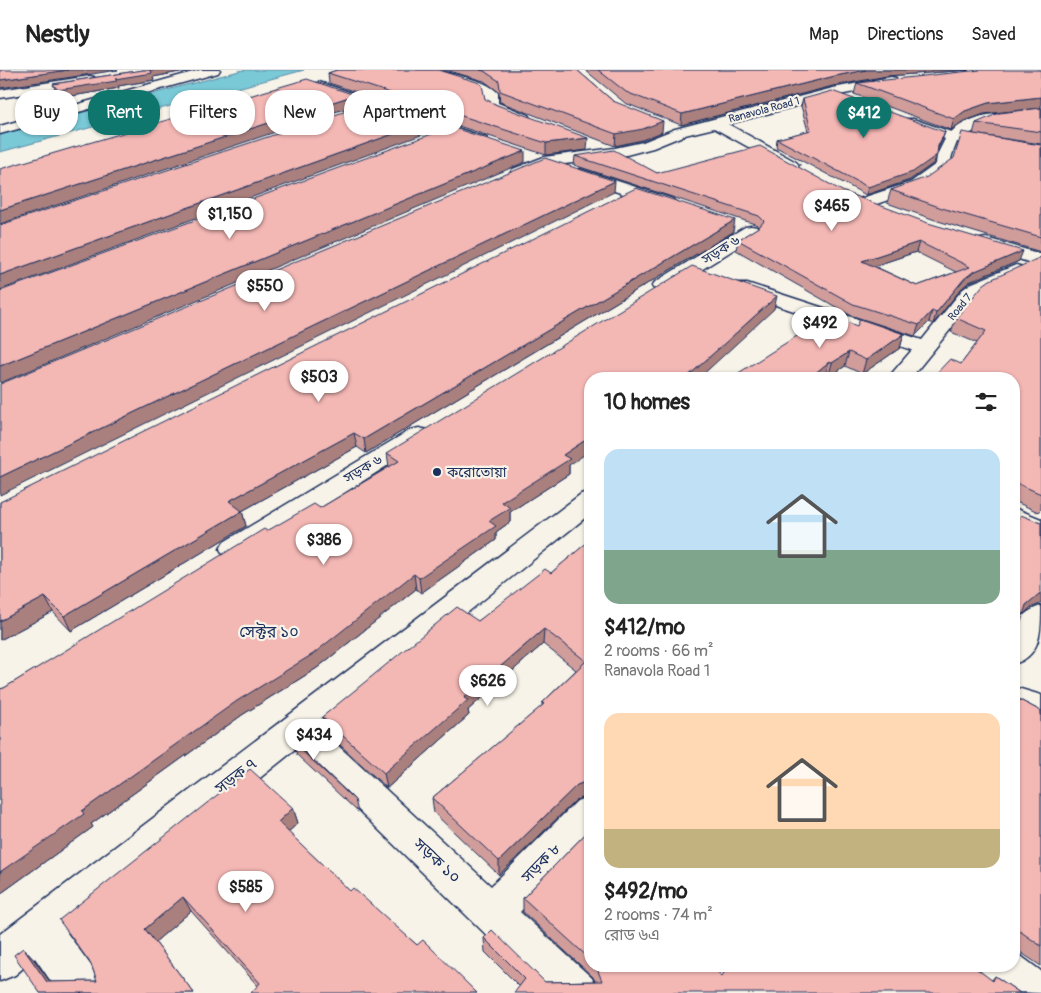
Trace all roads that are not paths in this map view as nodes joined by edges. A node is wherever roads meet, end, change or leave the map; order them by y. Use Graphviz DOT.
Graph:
graph roads {
  1 [pos="214,70"];
  2 [pos="425,70"];
  3 [pos="336,75"];
  4 [pos="106,78"];
  5 [pos="904,81"];
  6 [pos="25,90"];
  7 [pos="15,92"];
  8 [pos="833,92"];
  9 [pos="0,94"];
  10 [pos="344,95"];
  11 [pos="861,102"];
  12 [pos="1041,113"];
  13 [pos="892,116"];
  14 [pos="15,117"];
  15 [pos="0,121"];
  16 [pos="534,122"];
  17 [pos="659,123"];
  18 [pos="716,123"];
  19 [pos="0,130"];
  20 [pos="680,132"];
  21 [pos="441,135"];
  22 [pos="464,135"];
  23 [pos="952,136"];
  24 [pos="425,141"];
  25 [pos="588,143"];
  26 [pos="498,146"];
  27 [pos="1041,150"];
  28 [pos="615,154"];
  29 [pos="525,156"];
  30 [pos="544,162"];
  31 [pos="807,173"];
  32 [pos="498,181"];
  33 [pos="633,192"];
  34 [pos="848,196"];
  35 [pos="865,203"];
  36 [pos="607,205"];
  37 [pos="679,207"];
  38 [pos="893,213"];
  39 [pos="742,228"];
  40 [pos="967,238"];
  41 [pos="1041,260"];
  42 [pos="688,270"];
  43 [pos="646,296"];
  44 [pos="926,348"];
  45 [pos="904,372"];
  46 [pos="442,421"];
  47 [pos="584,505"];
  48 [pos="1020,520"];
  49 [pos="1041,530"];
  50 [pos="212,562"];
  51 [pos="1041,617"];
  52 [pos="1020,644"];
  53 [pos="1020,703"];
  54 [pos="1041,710"];
  55 [pos="297,729"];
  56 [pos="584,819"];
  57 [pos="492,913"];
  58 [pos="39,929"];
  59 [pos="0,960"];
  60 [pos="1007,972"];
  61 [pos="85,993"];
  62 [pos="577,993"];
  63 [pos="1036,993"];
  1 -- 19 [label="street"];
  2 -- 16 [label="street"];
  3 -- 10 [label="street"];
  4 -- 6 [label="street"];
  5 -- 8 [label="street, Ranavola Road 1"];
  7 -- 9 [label="street"];
  8 -- 11 [label="street"];
  8 -- 18 [label="street, Ranavola Road 1"];
  12 -- 23 [label="street"];
  13 -- 23 [label="street"];
  14 -- 15 [label="street"];
  17 -- 20 [label="street"];
  18 -- 20 [label="street, Ranavola Road 1"];
  18 -- 31 [label="street"];
  20 -- 28 [label="street, Ranavola Road 1"];
  21 -- 24 [label="street"];
  22 -- 26 [label="street"];
  23 -- 27 [label="street"];
  23 -- 35 [label="street"];
  25 -- 28 [label="street"];
  28 -- 30 [label="street, Ranavola Road 1"];
  29 -- 30 [label="street"];
  30 -- 32 [label="street"];
  30 -- 33 [label="street"];
  33 -- 36 [label="street"];
  33 -- 37 [label="street"];
  34 -- 35 [label="street"];
  35 -- 38 [label="street"];
  39 -- 42 [label="street, সড়ক ৬"];
  40 -- 41 [label="street"];
  41 -- 44 [label="street, Road 7"];
  42 -- 43 [label="street, সড়ক ৬"];
  42 -- 44 [label="street"];
  44 -- 45 [label="street, Road 7"];
  46 -- 50 [label="street, সড়ক ৬"];
  47 -- 55 [label="street, সড়ক ৭"];
  48 -- 49 [label="street"];
  51 -- 52 [label="street"];
  53 -- 54 [label="street"];
  55 -- 57 [label="street, সড়ক ১০"];
  55 -- 58 [label="street, সড়ক ৭"];
  56 -- 57 [label="street, সড়ক ৮"];
  57 -- 62 [label="street, সড়ক ১০"];
  58 -- 59 [label="street, সড়ক ৭"];
  58 -- 61 [label="street"];
  60 -- 63 [label="street"];
}
